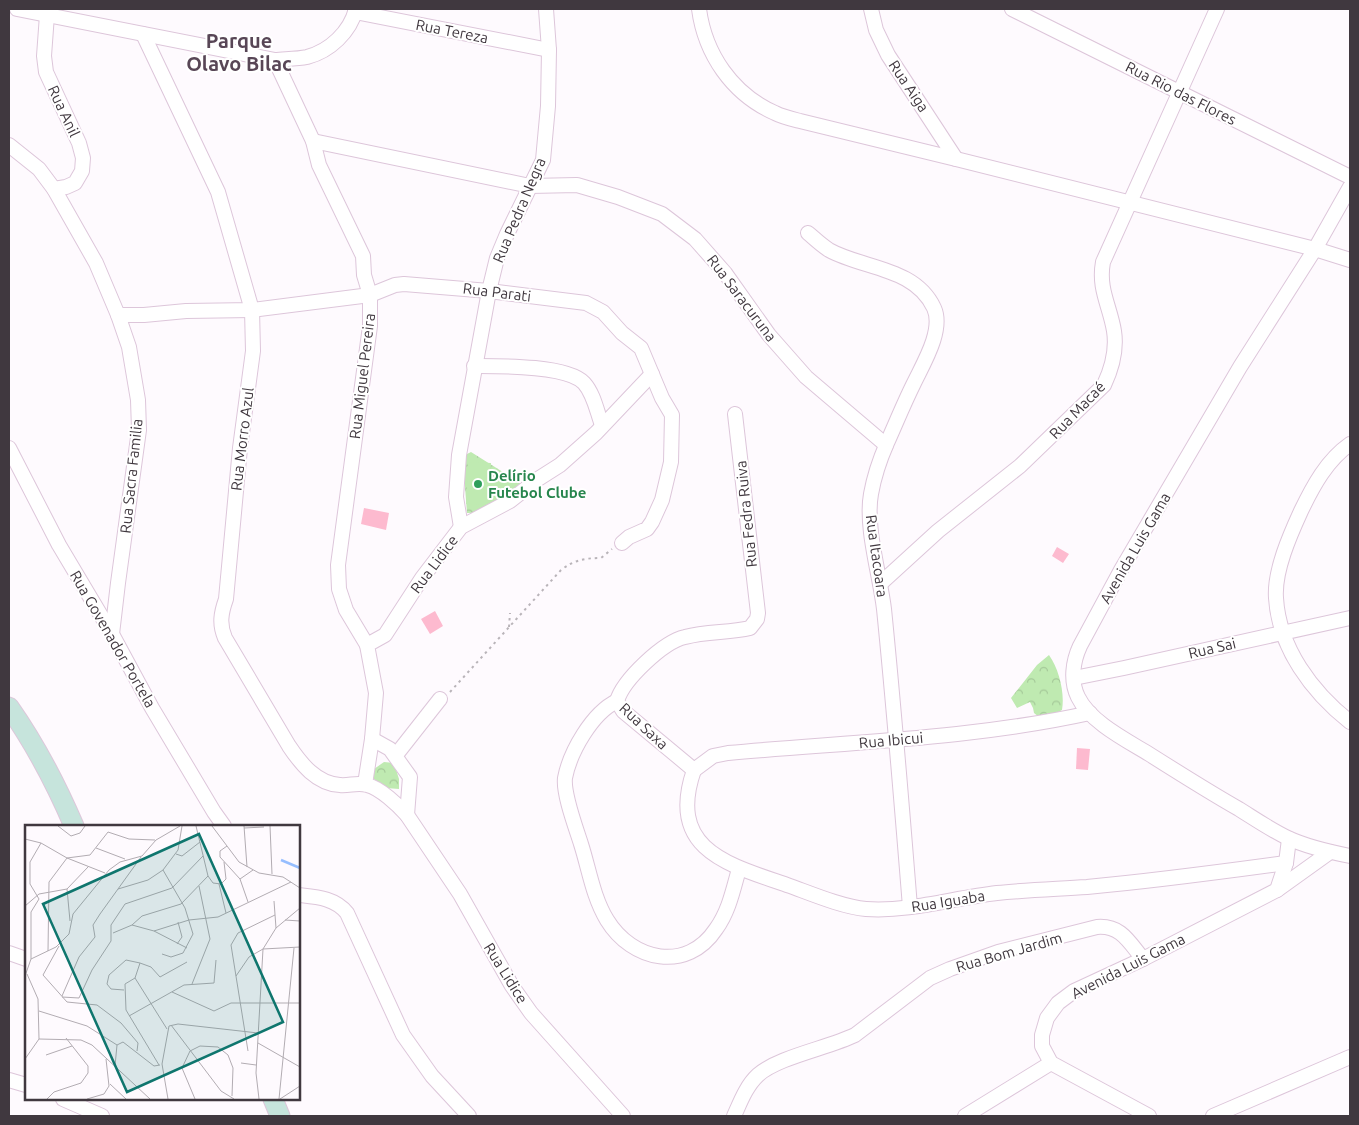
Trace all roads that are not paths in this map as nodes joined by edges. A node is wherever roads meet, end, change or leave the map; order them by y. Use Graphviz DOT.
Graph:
graph roads {
  1 [pos="18,9"];
  2 [pos="546,9"];
  3 [pos="698,9"];
  4 [pos="871,9"];
  5 [pos="1012,9"];
  6 [pos="1217,9"];
  7 [pos="355,11"];
  8 [pos="47,15"];
  9 [pos="143,34"];
  10 [pos="549,50"];
  11 [pos="275,60"];
  12 [pos="1179,93"];
  13 [pos="312,141"];
  14 [pos="9,144"];
  15 [pos="956,159"];
  16 [pos="1350,177"];
  17 [pos="530,186"];
  18 [pos="1350,187"];
  19 [pos="54,189"];
  20 [pos="1130,203"];
  21 [pos="808,233"];
  22 [pos="1315,249"];
  23 [pos="1350,260"];
  24 [pos="489,291"];
  25 [pos="370,295"];
  26 [pos="252,310"];
  27 [pos="118,315"];
  28 [pos="474,366"];
  29 [pos="652,374"];
  30 [pos="735,414"];
  31 [pos="602,425"];
  32 [pos="1350,444"];
  33 [pos="886,445"];
  34 [pos="9,448"];
  35 [pos="462,528"];
  36 [pos="622,543"];
  37 [pos="881,583"];
  38 [pos="758,613"];
  39 [pos="1350,618"];
  40 [pos="1282,633"];
  41 [pos="112,634"];
  42 [pos="367,645"];
  43 [pos="1074,678"];
  44 [pos="440,699"];
  45 [pos="616,701"];
  46 [pos="9,706"];
  47 [pos="1090,713"];
  48 [pos="1350,722"];
  49 [pos="372,739"];
  50 [pos="898,741"];
  51 [pos="396,755"];
  52 [pos="694,770"];
  53 [pos="370,786"];
  54 [pos="407,815"];
  55 [pos="74,825"];
  56 [pos="223,825"];
  57 [pos="1289,839"];
  58 [pos="1330,852"];
  59 [pos="1350,856"];
  60 [pos="1286,863"];
  61 [pos="738,869"];
  62 [pos="1276,890"];
  63 [pos="300,895"];
  64 [pos="910,907"];
  65 [pos="9,953"];
  66 [pos="25,959"];
  67 [pos="1142,959"];
  68 [pos="1350,1057"];
  69 [pos="1051,1063"];
  70 [pos="9,1080"];
  71 [pos="25,1085"];
  72 [pos="66,1100"];
  73 [pos="273,1100"];
  74 [pos="102,1116"];
  75 [pos="280,1116"];
  76 [pos="469,1116"];
  77 [pos="623,1116"];
  78 [pos="734,1116"];
  79 [pos="965,1116"];
  80 [pos="1149,1116"];
  81 [pos="1213,1116"];
  1 -- 8 [label="street"];
  2 -- 10 [label="street, Rua Pedra Negra"];
  3 -- 15 [label="street"];
  4 -- 15 [label="street, Rua Aiga"];
  5 -- 12 [label="street, Rua Rio das Flores"];
  6 -- 12 [label="street, Rua Macaé"];
  7 -- 10 [label="street, Rua Tereza"];
  7 -- 11 [label="street"];
  8 -- 9 [label="street"];
  8 -- 19 [label="street, Rua Anil"];
  9 -- 11 [label="street"];
  9 -- 26 [label="street, Rua Morro Azul"];
  10 -- 17 [label="street, Rua Pedra Negra"];
  11 -- 13 [label="street, Rua Miguel Pereira"];
  12 -- 16 [label="street, Rua Rio das Flores"];
  12 -- 20 [label="street, Rua Macaé"];
  13 -- 17 [label="street, Rua Saracuruna"];
  13 -- 25 [label="street, Rua Miguel Pereira"];
  14 -- 19 [label="street, Rua Sacra Familia"];
  15 -- 20 [label="street"];
  17 -- 24 [label="street, Rua Pedra Negra"];
  17 -- 33 [label="street, Rua Saracuruna"];
  18 -- 22 [label="street, Avenida Luis Gama"];
  19 -- 27 [label="street, Rua Sacra Familia"];
  20 -- 22 [label="street"];
  20 -- 37 [label="street, Rua Macaé"];
  21 -- 33 [label="street, Rua Itacoara"];
  22 -- 23 [label="street"];
  22 -- 43 [label="street, Avenida Luis Gama"];
  24 -- 25 [label="street, Rua Parati"];
  24 -- 28 [label="street, Rua Pedra Negra"];
  24 -- 29 [label="street, Rua Parati"];
  25 -- 26 [label="street, Rua Parati"];
  25 -- 42 [label="street, Rua Miguel Pereira"];
  26 -- 27 [label="street, Rua Parati"];
  26 -- 53 [label="street, Rua Morro Azul"];
  27 -- 41 [label="street, Rua Sacra Familia"];
  28 -- 31 [label="street"];
  28 -- 35 [label="street, Rua Pedra Negra"];
  29 -- 31 [label="street, Rua Lidice"];
  29 -- 36 [label="street, Rua Parati"];
  30 -- 38 [label="street, Rua Fedra Ruiva"];
  31 -- 35 [label="street, Rua Lidice"];
  32 -- 40 [label="street"];
  33 -- 37 [label="street, Rua Itacoara"];
  34 -- 41 [label="street, Rua Govenador Portela"];
  35 -- 42 [label="street, Rua Lidice"];
  37 -- 50 [label="street, Rua Itacoara"];
  38 -- 45 [label="street, Rua Saxa"];
  39 -- 40 [label="street, Rua Sai"];
  40 -- 43 [label="street, Rua Sai"];
  40 -- 48 [label="street"];
  41 -- 56 [label="street, Rua Govenador Portela"];
  42 -- 49 [label="street"];
  43 -- 47 [label="street, Avenida Luis Gama"];
  44 -- 51 [label="street"];
  45 -- 52 [label="street, Rua Saxa"];
  45 -- 61 [label="street"];
  46 -- 55 [label="main road"];
  47 -- 50 [label="street, Rua Ibicui"];
  47 -- 57 [label="street, Avenida Luis Gama"];
  49 -- 51 [label="street"];
  49 -- 53 [label="street"];
  50 -- 52 [label="street, Rua Ibicui"];
  50 -- 64 [label="street, Rua Itacoara"];
  51 -- 54 [label="street"];
  52 -- 61 [label="street, Rua Iguaba"];
  53 -- 54 [label="street, Rua Lidice"];
  54 -- 77 [label="street, Rua Lidice"];
  57 -- 58 [label="street, Avenida Luis Gama"];
  57 -- 60 [label="street"];
  58 -- 59 [label="street, Avenida Luis Gama"];
  58 -- 62 [label="street, Avenida Luis Gama"];
  60 -- 62 [label="street"];
  60 -- 64 [label="street, Rua Iguaba"];
  61 -- 64 [label="street, Rua Iguaba"];
  62 -- 67 [label="street, Avenida Luis Gama"];
  63 -- 76 [label="street"];
  65 -- 66 [label="street"];
  67 -- 69 [label="street, Avenida Luis Gama"];
  67 -- 78 [label="street, Rua Bom Jardim"];
  68 -- 81 [label="street"];
  69 -- 79 [label="street"];
  69 -- 80 [label="street"];
  70 -- 71 [label="street"];
  72 -- 74 [label="street"];
  73 -- 75 [label="main road"];
}
